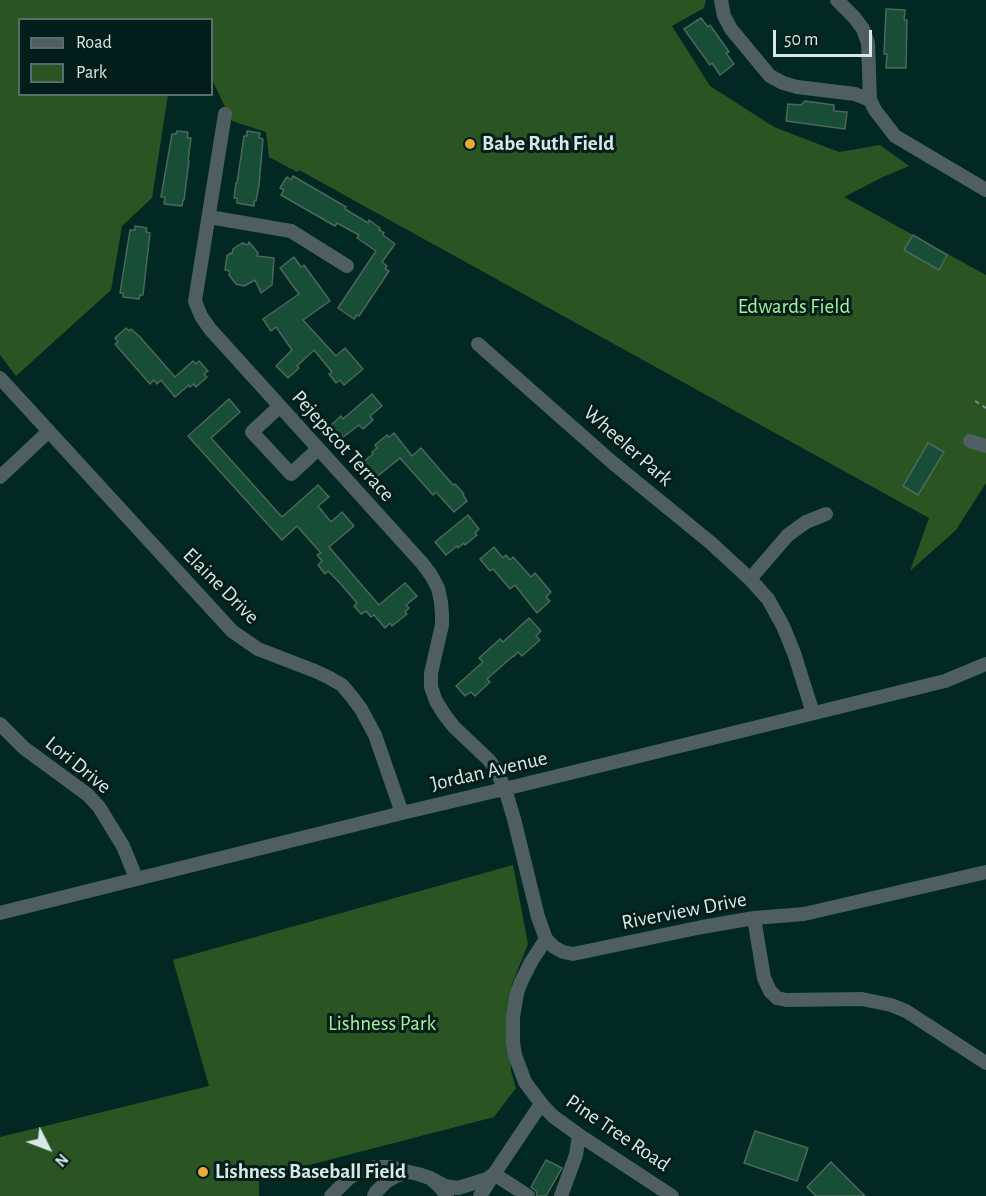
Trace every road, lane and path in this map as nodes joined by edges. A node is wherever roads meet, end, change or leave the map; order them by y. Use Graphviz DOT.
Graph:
graph roads {
  1 [pos="721,0"];
  2 [pos="837,0"];
  3 [pos="870,100"];
  4 [pos="225,114"];
  5 [pos="986,190"];
  6 [pos="208,217"];
  7 [pos="347,266"];
  8 [pos="478,344"];
  9 [pos="0,378"];
  10 [pos="975,400"];
  11 [pos="279,406"];
  12 [pos="986,408"];
  13 [pos="49,431"];
  14 [pos="970,441"];
  15 [pos="986,446"];
  16 [pos="318,449"];
  17 [pos="0,477"];
  18 [pos="826,514"];
  19 [pos="750,579"];
  20 [pos="986,664"];
  21 [pos="813,713"];
  22 [pos="0,724"];
  23 [pos="505,789"];
  24 [pos="402,813"];
  25 [pos="986,872"];
  26 [pos="136,878"];
  27 [pos="0,913"];
  28 [pos="754,918"];
  29 [pos="546,939"];
  30 [pos="986,1062"];
  31 [pos="541,1104"];
  32 [pos="579,1135"];
  33 [pos="409,1172"];
  34 [pos="494,1174"];
  35 [pos="430,1178"];
  36 [pos="331,1196"];
  37 [pos="374,1196"];
  38 [pos="447,1196"];
  39 [pos="480,1196"];
  40 [pos="528,1196"];
  41 [pos="561,1196"];
  42 [pos="672,1196"];
  1 -- 3 [label="street"];
  2 -- 3 [label="street"];
  3 -- 5 [label="street"];
  4 -- 6 [label="street, Pejepscot Terrace"];
  6 -- 7 [label="street"];
  6 -- 11 [label="street, Pejepscot Terrace"];
  8 -- 19 [label="street, Wheeler Park"];
  9 -- 13 [label="street, Elaine Drive"];
  10 -- 12 [label="path"];
  11 -- 16 [label="street, Pejepscot Terrace"];
  11 -- 16 [label="street"];
  13 -- 17 [label="street"];
  13 -- 24 [label="street, Elaine Drive"];
  14 -- 15 [label="street"];
  16 -- 23 [label="street, Pejepscot Terrace"];
  18 -- 19 [label="street"];
  19 -- 21 [label="street, Wheeler Park"];
  20 -- 21 [label="street, Jordan Avenue"];
  21 -- 23 [label="street, Jordan Avenue"];
  22 -- 26 [label="street, Lori Drive"];
  23 -- 24 [label="street, Jordan Avenue"];
  23 -- 29 [label="street"];
  24 -- 26 [label="street, Jordan Avenue"];
  25 -- 28 [label="street, Riverview Drive"];
  26 -- 27 [label="street, Jordan Avenue"];
  28 -- 29 [label="street, Riverview Drive"];
  28 -- 30 [label="street"];
  29 -- 31 [label="street, Pine Tree Road"];
  31 -- 32 [label="street, Pine Tree Road"];
  31 -- 34 [label="street"];
  32 -- 41 [label="street"];
  32 -- 42 [label="street, Pine Tree Road"];
  33 -- 35 [label="street"];
  33 -- 36 [label="street"];
  33 -- 37 [label="street"];
  34 -- 35 [label="street"];
  34 -- 39 [label="street"];
  34 -- 40 [label="street"];
  35 -- 38 [label="street"];
}
